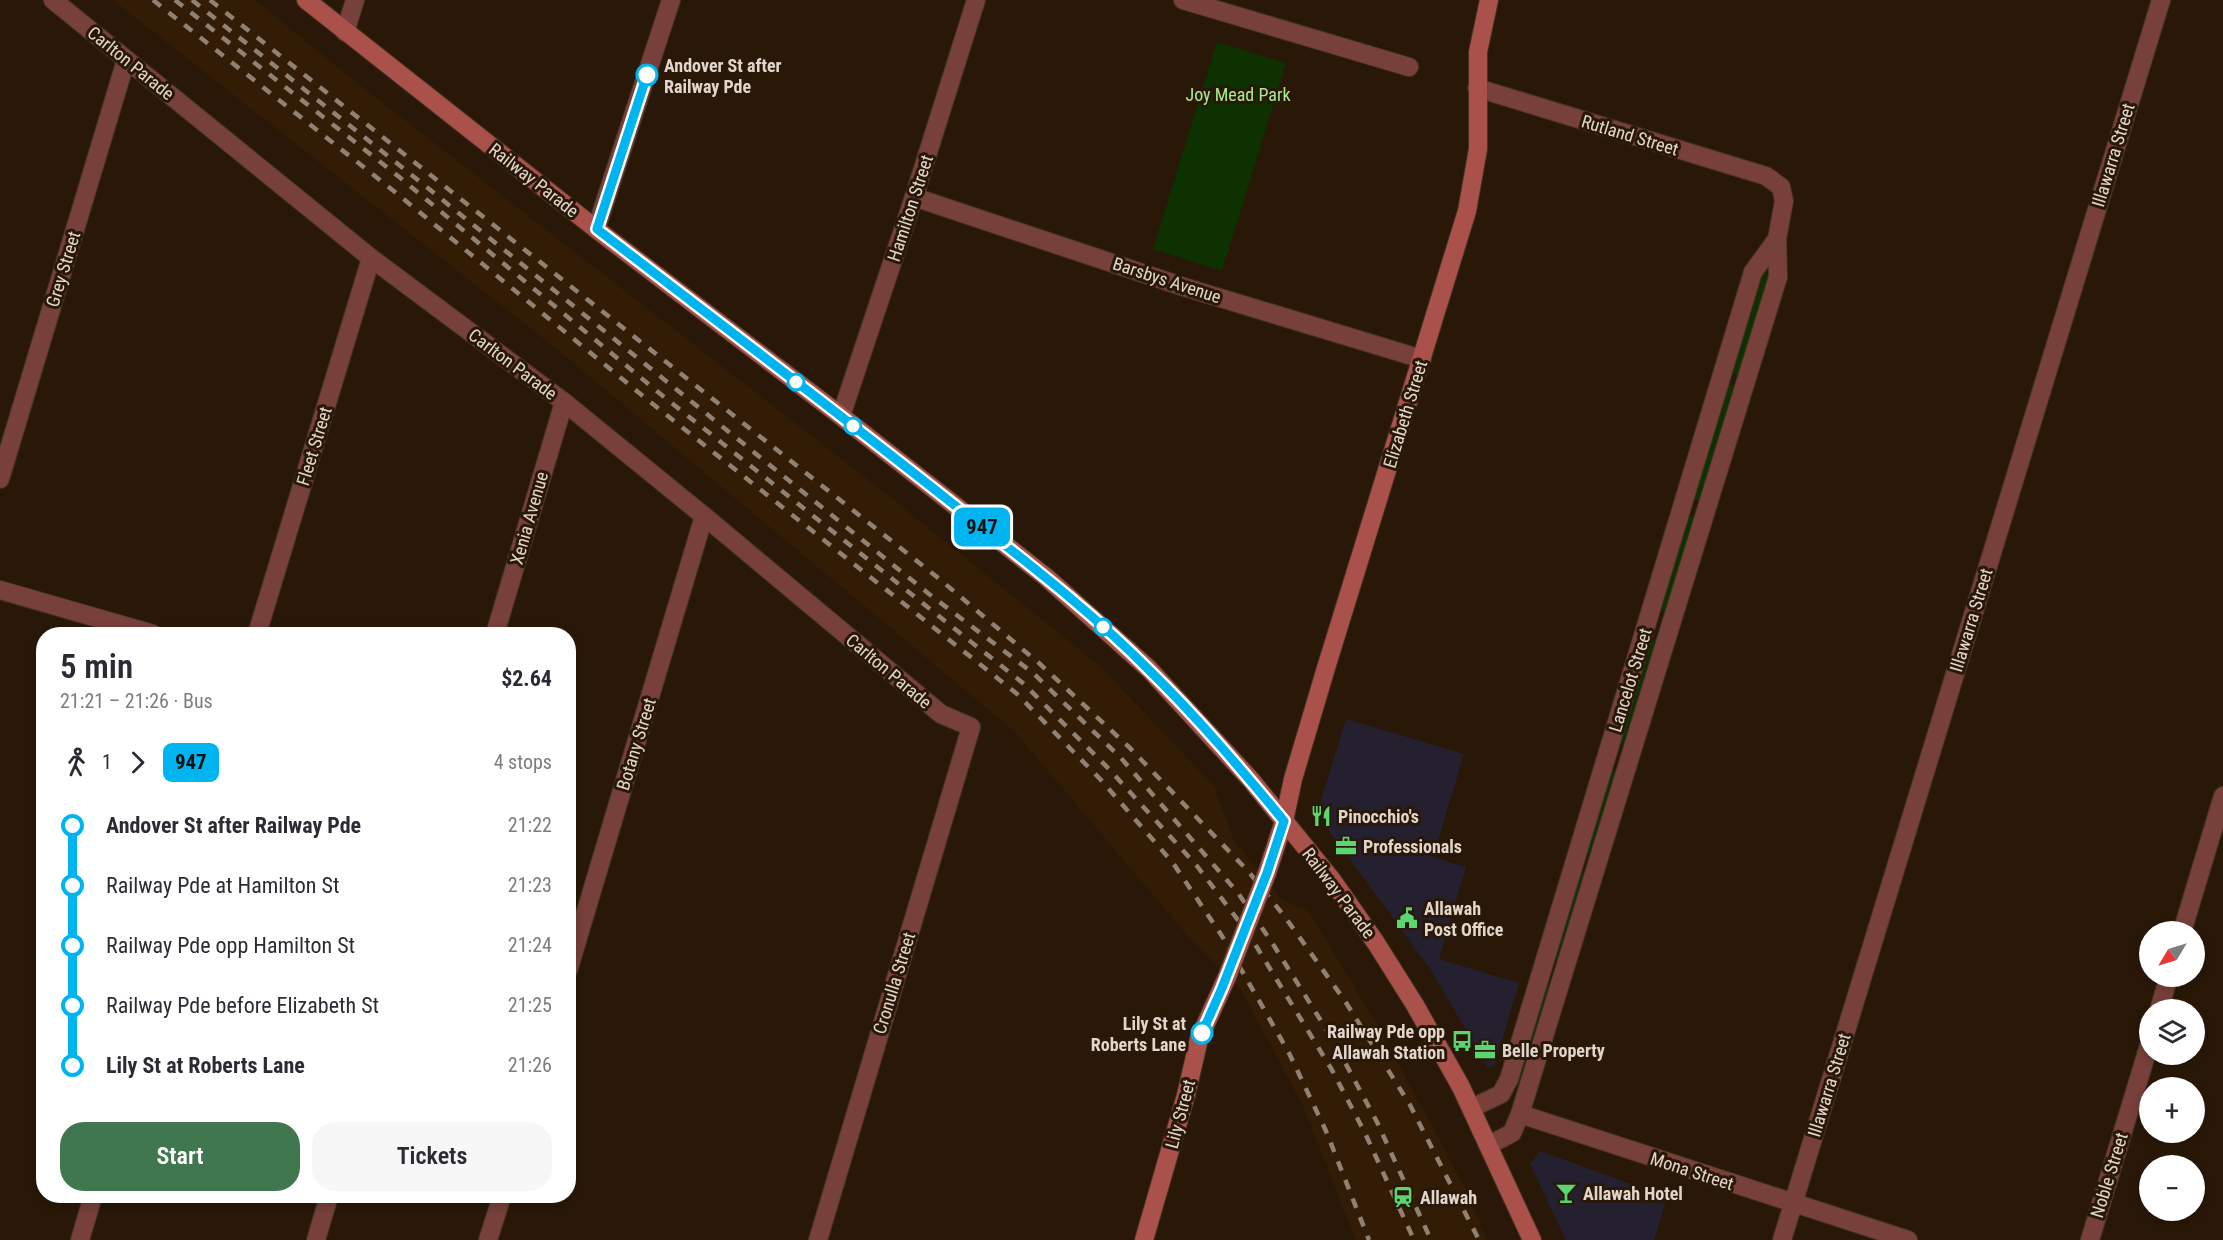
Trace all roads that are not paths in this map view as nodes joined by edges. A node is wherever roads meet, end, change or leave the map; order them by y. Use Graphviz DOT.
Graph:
graph roads {
  1 [pos="53,0"];
  2 [pos="306,0"];
  3 [pos="354,0"];
  4 [pos="671,0"];
  5 [pos="976,0"];
  6 [pos="1183,0"];
  7 [pos="1489,0"];
  8 [pos="2161,0"];
  9 [pos="345,32"];
  10 [pos="126,60"];
  11 [pos="1409,67"];
  12 [pos="1477,88"];
  13 [pos="1781,187"];
  14 [pos="914,197"];
  15 [pos="597,229"];
  16 [pos="1778,239"];
  17 [pos="371,258"];
  18 [pos="1422,359"];
  19 [pos="564,402"];
  20 [pos="841,416"];
  21 [pos="0,479"];
  22 [pos="704,516"];
  23 [pos="0,590"];
  24 [pos="129,627"];
  25 [pos="259,627"];
  26 [pos="497,627"];
  27 [pos="971,727"];
  28 [pos="2223,796"];
  29 [pos="1284,821"];
  30 [pos="2185,921"];
  31 [pos="576,944"];
  32 [pos="2143,1065"];
  33 [pos="1501,1094"];
  34 [pos="1472,1108"];
  35 [pos="1520,1114"];
  36 [pos="1489,1145"];
  37 [pos="91,1203"];
  38 [pos="327,1203"];
  39 [pos="500,1203"];
  40 [pos="1793,1204"];
  41 [pos="80,1240"];
  42 [pos="316,1240"];
  43 [pos="488,1240"];
  44 [pos="818,1240"];
  45 [pos="1144,1240"];
  46 [pos="1532,1240"];
  47 [pos="1782,1240"];
  48 [pos="1908,1240"];
  49 [pos="2090,1240"];
  1 -- 10 [label="street, Carlton Parade"];
  2 -- 9 [label="main road, Railway Parade"];
  3 -- 9 [label="street"];
  4 -- 15 [label="street"];
  5 -- 14 [label="street, Hamilton Street"];
  6 -- 11 [label="street"];
  7 -- 12 [label="main road, Elizabeth Street"];
  8 -- 40 [label="street, Illawarra Street"];
  9 -- 15 [label="main road, Railway Parade"];
  10 -- 17 [label="street, Carlton Parade"];
  10 -- 21 [label="street, Grey Street"];
  12 -- 13 [label="street, Rutland Street"];
  12 -- 18 [label="main road, Elizabeth Street"];
  13 -- 16 [label="street, Lancelot Street"];
  14 -- 18 [label="street, Barsbys Avenue"];
  14 -- 20 [label="street, Hamilton Street"];
  15 -- 20 [label="main road, Railway Parade"];
  16 -- 33 [label="street, Lancelot Street"];
  16 -- 35 [label="street, Lancelot Street"];
  17 -- 19 [label="street, Carlton Parade"];
  17 -- 25 [label="street, Fleet Street"];
  18 -- 29 [label="main road, Elizabeth Street"];
  19 -- 22 [label="street, Carlton Parade"];
  19 -- 26 [label="street, Xenia Avenue"];
  20 -- 29 [label="main road, Railway Parade"];
  22 -- 27 [label="street, Carlton Parade"];
  22 -- 31 [label="street, Botany Street"];
  23 -- 24 [label="street"];
  27 -- 44 [label="street, Cronulla Street"];
  28 -- 30 [label="street"];
  29 -- 34 [label="main road, Railway Parade"];
  29 -- 45 [label="main road, Lily Street, bridge"];
  32 -- 49 [label="street, Noble Street"];
  33 -- 34 [label="street"];
  33 -- 35 [label="street"];
  34 -- 36 [label="main road, Railway Parade"];
  35 -- 36 [label="street"];
  35 -- 40 [label="street, Mona Street"];
  36 -- 46 [label="main road, Railway Parade"];
  37 -- 41 [label="street"];
  38 -- 42 [label="street"];
  39 -- 43 [label="street"];
  40 -- 47 [label="street, Illawarra Street"];
  40 -- 48 [label="street, Mona Street"];
}
